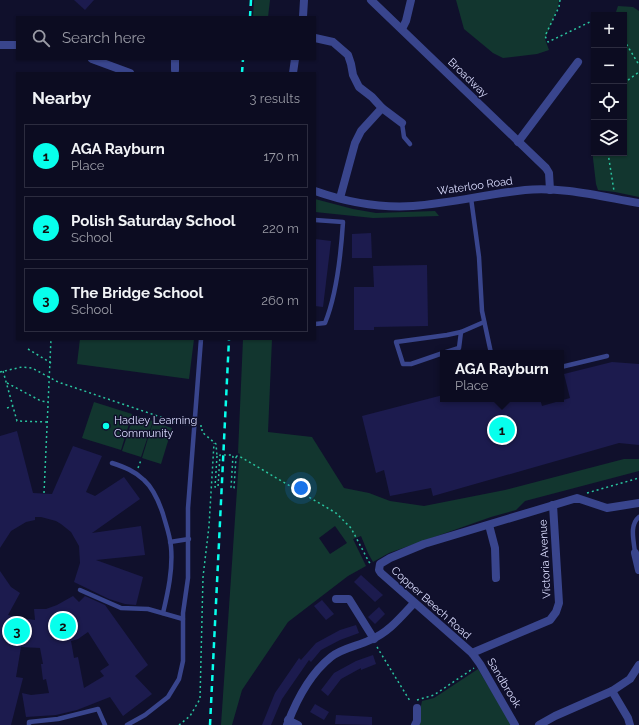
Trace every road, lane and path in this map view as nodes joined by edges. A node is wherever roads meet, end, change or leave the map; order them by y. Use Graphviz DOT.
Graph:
graph roads {
  1 [pos="304,0"];
  2 [pos="371,0"];
  3 [pos="411,0"];
  4 [pos="560,0"];
  5 [pos="303,16"];
  6 [pos="591,21"];
  7 [pos="402,29"];
  8 [pos="316,38"];
  9 [pos="0,45"];
  10 [pos="627,45"];
  11 [pos="16,46"];
  12 [pos="95,60"];
  13 [pos="175,60"];
  14 [pos="295,60"];
  15 [pos="578,62"];
  16 [pos="639,65"];
  17 [pos="175,70"];
  18 [pos="126,72"];
  19 [pos="293,72"];
  20 [pos="639,72"];
  21 [pos="627,81"];
  22 [pos="382,108"];
  23 [pos="402,123"];
  24 [pos="518,142"];
  25 [pos="410,144"];
  26 [pos="609,156"];
  27 [pos="550,190"];
  28 [pos="316,191"];
  29 [pos="340,198"];
  30 [pos="471,198"];
  31 [pos="614,199"];
  32 [pos="639,203"];
  33 [pos="316,220"];
  34 [pos="484,322"];
  35 [pos="316,324"];
  36 [pos="461,332"];
  37 [pos="52,340"];
  38 [pos="201,340"];
  39 [pos="28,349"];
  40 [pos="453,350"];
  41 [pos="490,350"];
  42 [pos="440,354"];
  43 [pos="607,356"];
  44 [pos="51,363"];
  45 [pos="564,366"];
  46 [pos="3,371"];
  47 [pos="0,372"];
  48 [pos="49,377"];
  49 [pos="7,383"];
  50 [pos="48,402"];
  51 [pos="13,406"];
  52 [pos="7,408"];
  53 [pos="47,422"];
  54 [pos="196,426"];
  55 [pos="214,443"];
  56 [pos="112,463"];
  57 [pos="639,478"];
  58 [pos="44,494"];
  59 [pos="580,499"];
  60 [pos="639,503"];
  61 [pos="553,505"];
  62 [pos="639,516"];
  63 [pos="489,525"];
  64 [pos="189,539"];
  65 [pos="170,542"];
  66 [pos="635,553"];
  67 [pos="370,562"];
  68 [pos="639,570"];
  69 [pos="496,578"];
  70 [pos="80,590"];
  71 [pos="336,599"];
  72 [pos="414,603"];
  73 [pos="163,613"];
  74 [pos="183,619"];
  75 [pos="374,641"];
  76 [pos="472,653"];
  77 [pos="480,664"];
  78 [pos="639,665"];
  79 [pos="612,691"];
  80 [pos="410,701"];
  81 [pos="416,708"];
  82 [pos="288,723"];
  83 [pos="29,725"];
  84 [pos="105,725"];
  85 [pos="127,725"];
  86 [pos="179,725"];
  87 [pos="298,725"];
  88 [pos="415,725"];
  89 [pos="515,725"];
  90 [pos="539,725"];
  91 [pos="630,725"];
  1 -- 5 [label="street"];
  2 -- 7 [label="street, Broadway"];
  3 -- 7 [label="street"];
  4 -- 6 [label="path"];
  7 -- 24 [label="street, Broadway"];
  8 -- 22 [label="street"];
  9 -- 11 [label="street"];
  10 -- 16 [label="path"];
  12 -- 18 [label="street"];
  13 -- 17 [label="street"];
  14 -- 19 [label="street"];
  15 -- 24 [label="street"];
  20 -- 21 [label="path"];
  22 -- 23 [label="street"];
  22 -- 29 [label="street"];
  23 -- 25 [label="lane"];
  24 -- 27 [label="street, Broadway"];
  26 -- 31 [label="path"];
  27 -- 30 [label="street, Waterloo Road"];
  27 -- 31 [label="street, Waterloo Road"];
  28 -- 29 [label="street, Waterloo Road"];
  29 -- 30 [label="street, Waterloo Road"];
  30 -- 34 [label="lane"];
  31 -- 32 [label="street, Waterloo Road"];
  33 -- 35 [label="lane"];
  34 -- 36 [label="lane"];
  34 -- 41 [label="lane"];
  36 -- 40 [label="lane"];
  36 -- 42 [label="lane"];
  37 -- 44 [label="path"];
  38 -- 54 [label="lane"];
  39 -- 44 [label="path"];
  43 -- 45 [label="lane"];
  44 -- 48 [label="path"];
  46 -- 47 [label="path"];
  46 -- 48 [label="path"];
  46 -- 49 [label="path"];
  48 -- 50 [label="path"];
  48 -- 54 [label="path"];
  49 -- 50 [label="path"];
  49 -- 51 [label="path"];
  50 -- 53 [label="path"];
  51 -- 52 [label="path"];
  51 -- 53 [label="path"];
  53 -- 58 [label="path"];
  54 -- 55 [label="path"];
  54 -- 64 [label="lane"];
  55 -- 67 [label="path, bridge"];
  55 -- 86 [label="path"];
  56 -- 65 [label="lane"];
  57 -- 59 [label="path"];
  59 -- 60 [label="street, Copper Beech Road"];
  59 -- 61 [label="street, Copper Beech Road"];
  61 -- 63 [label="street, Copper Beech Road"];
  61 -- 76 [label="street, Victoria Avenue"];
  62 -- 66 [label="lane"];
  63 -- 69 [label="street"];
  63 -- 72 [label="street, Copper Beech Road"];
  64 -- 65 [label="lane"];
  64 -- 74 [label="lane"];
  65 -- 73 [label="lane"];
  66 -- 68 [label="street"];
  70 -- 73 [label="lane"];
  71 -- 75 [label="street"];
  72 -- 75 [label="street"];
  72 -- 76 [label="street, Copper Beech Road"];
  73 -- 74 [label="lane"];
  74 -- 85 [label="lane"];
  75 -- 80 [label="path"];
  75 -- 82 [label="street"];
  76 -- 77 [label="street, Sandbrook"];
  77 -- 81 [label="path"];
  77 -- 89 [label="street, Sandbrook"];
  78 -- 79 [label="street"];
  79 -- 90 [label="street"];
  79 -- 91 [label="street"];
  81 -- 88 [label="street"];
  82 -- 87 [label="street"];
  83 -- 84 [label="lane"];
}
